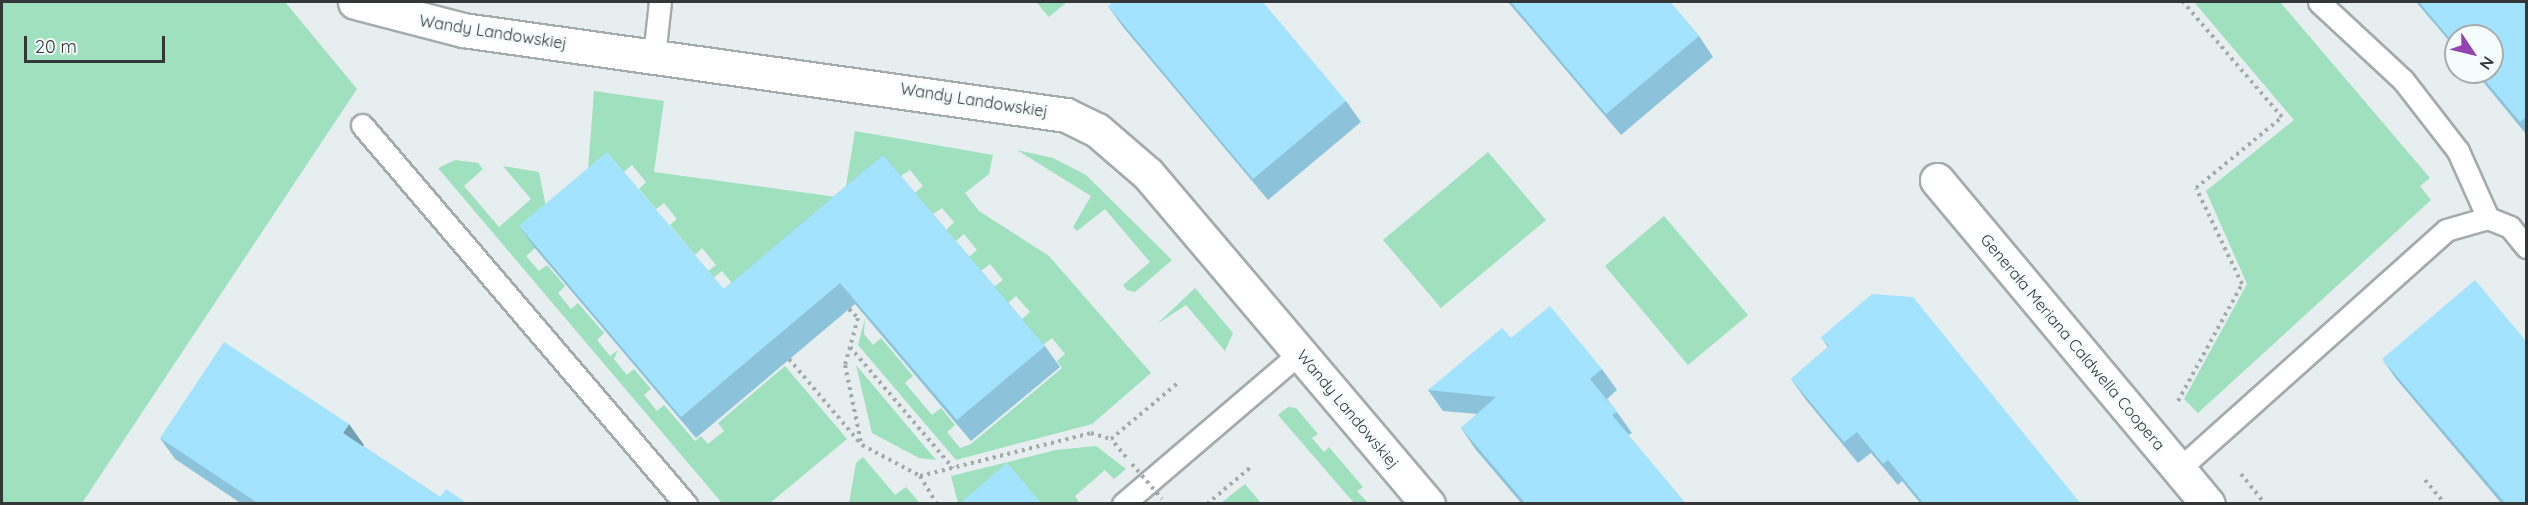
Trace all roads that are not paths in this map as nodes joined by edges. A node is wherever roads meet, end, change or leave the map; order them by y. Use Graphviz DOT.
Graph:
graph roads {
  1 [pos="355,2"];
  2 [pos="660,2"];
  3 [pos="2319,2"];
  4 [pos="654,56"];
  5 [pos="362,125"];
  6 [pos="1937,180"];
  7 [pos="2488,218"];
  8 [pos="2526,247"];
  9 [pos="1300,353"];
  10 [pos="2179,469"];
  11 [pos="686,504"];
  12 [pos="1123,504"];
  13 [pos="1428,504"];
  14 [pos="2208,504"];
  1 -- 4 [label="street, Wandy Landowskiej"];
  2 -- 4 [label="lane"];
  3 -- 7 [label="lane"];
  4 -- 9 [label="street, Wandy Landowskiej"];
  5 -- 11 [label="lane"];
  6 -- 10 [label="street, Generała Meriana Caldwella Coopera"];
  7 -- 8 [label="lane"];
  7 -- 10 [label="lane"];
  9 -- 12 [label="lane"];
  9 -- 13 [label="street, Wandy Landowskiej"];
  10 -- 14 [label="street, Generała Meriana Caldwella Coopera"];
}
